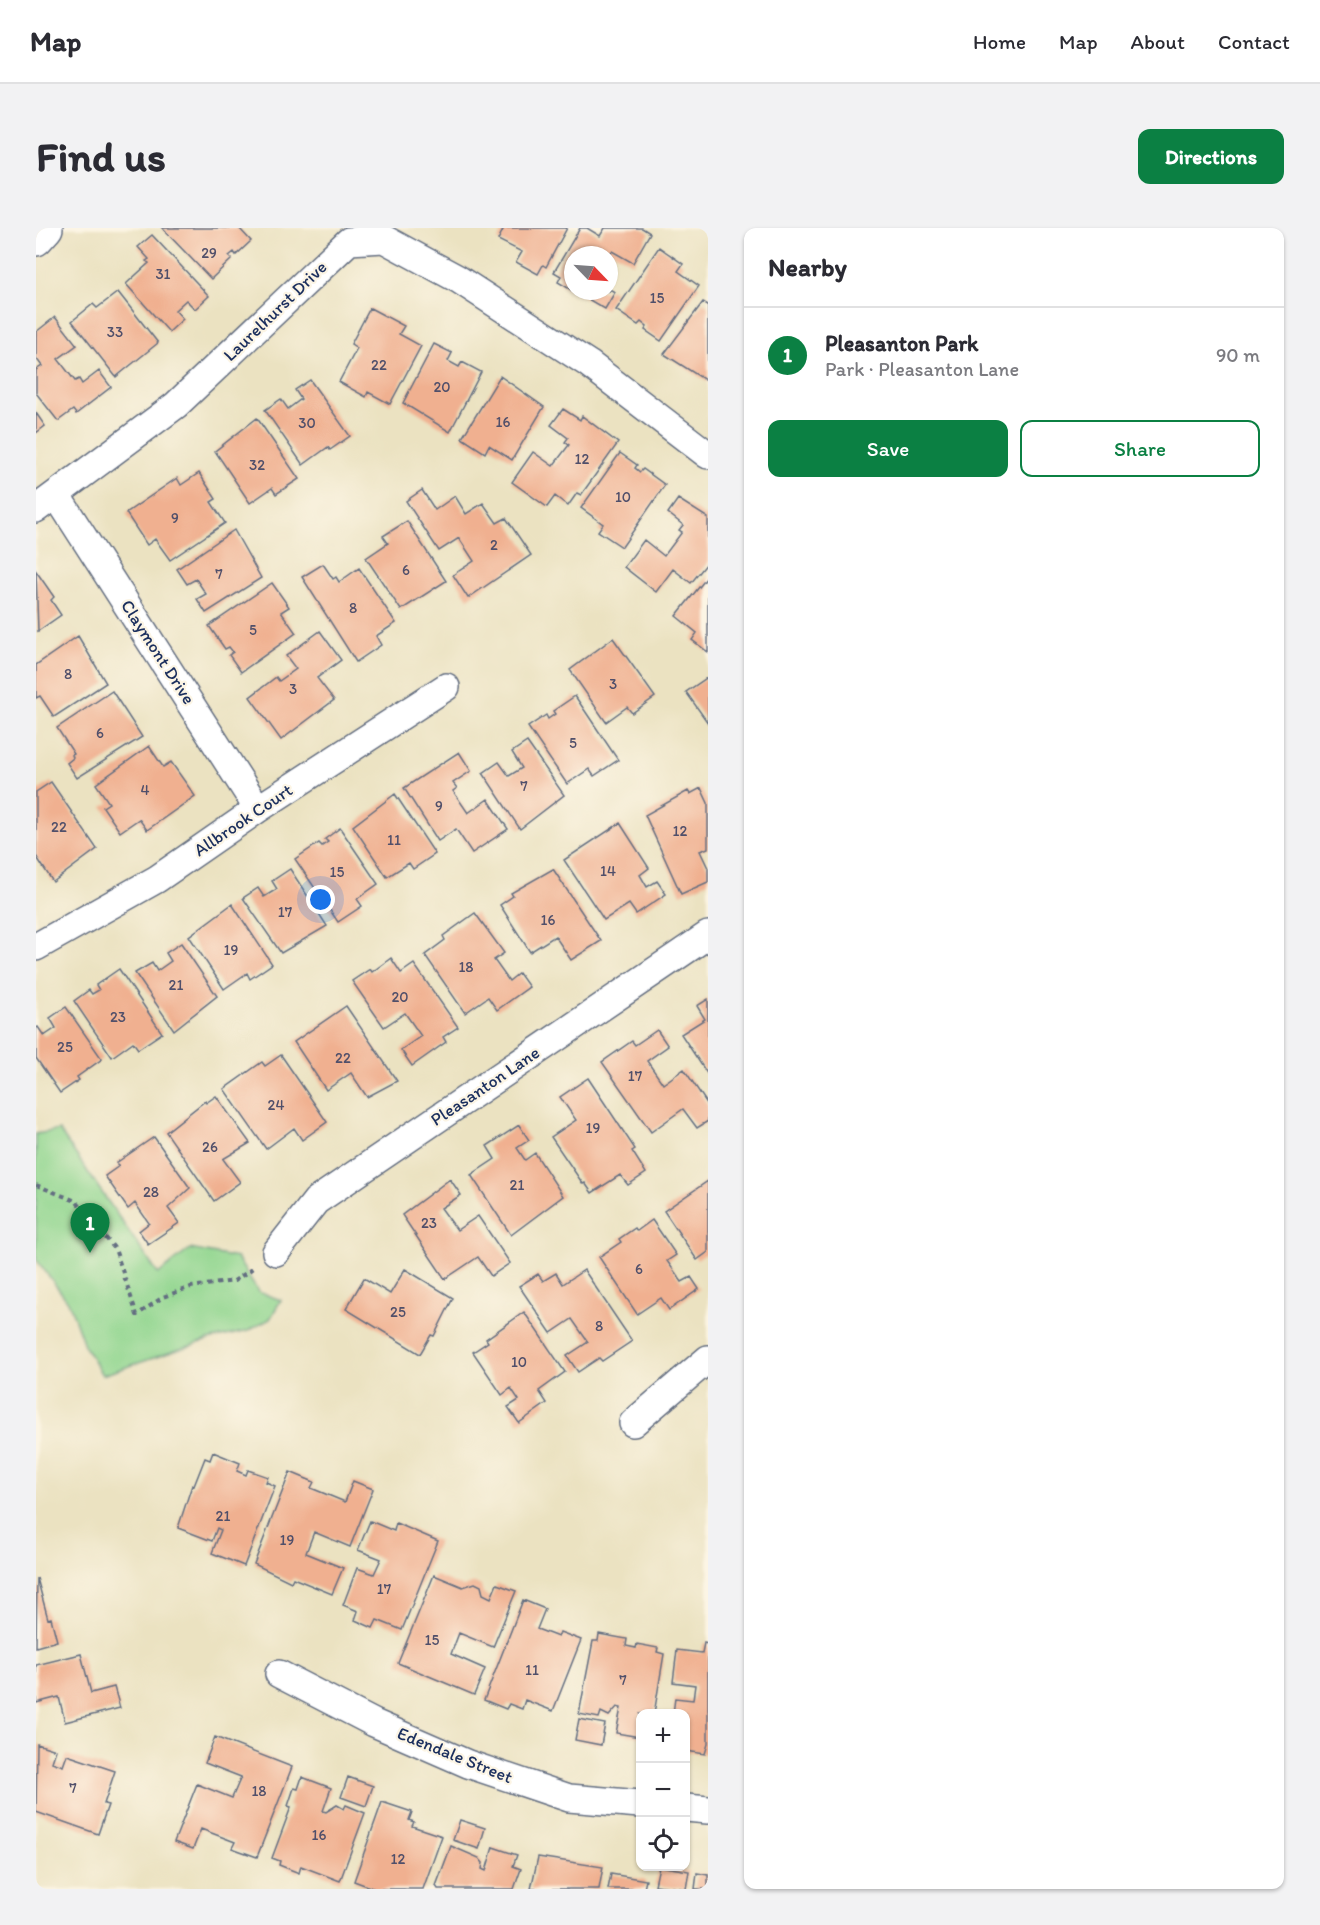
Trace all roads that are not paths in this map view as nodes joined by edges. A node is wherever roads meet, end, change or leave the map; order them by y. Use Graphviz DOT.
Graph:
graph roads {
  1 [pos="46,228"];
  2 [pos="36,239"];
  3 [pos="708,455"];
  4 [pos="46,502"];
  5 [pos="446,687"];
  6 [pos="258,809"];
  7 [pos="708,935"];
  8 [pos="36,947"];
  9 [pos="276,1252"];
  10 [pos="708,1359"];
  11 [pos="633,1423"];
  12 [pos="279,1674"];
  13 [pos="636,1804"];
  14 [pos="690,1808"];
  15 [pos="708,1810"];
  1 -- 2 [label="main road"];
  3 -- 4 [label="street, Laurelhurst Drive"];
  4 -- 6 [label="street, Claymont Drive"];
  5 -- 6 [label="street, Allbrook Court"];
  6 -- 8 [label="street, Allbrook Court"];
  7 -- 9 [label="street, Pleasanton Lane"];
  10 -- 11 [label="street"];
  12 -- 13 [label="street, Edendale Street"];
  14 -- 15 [label="street"];
}
